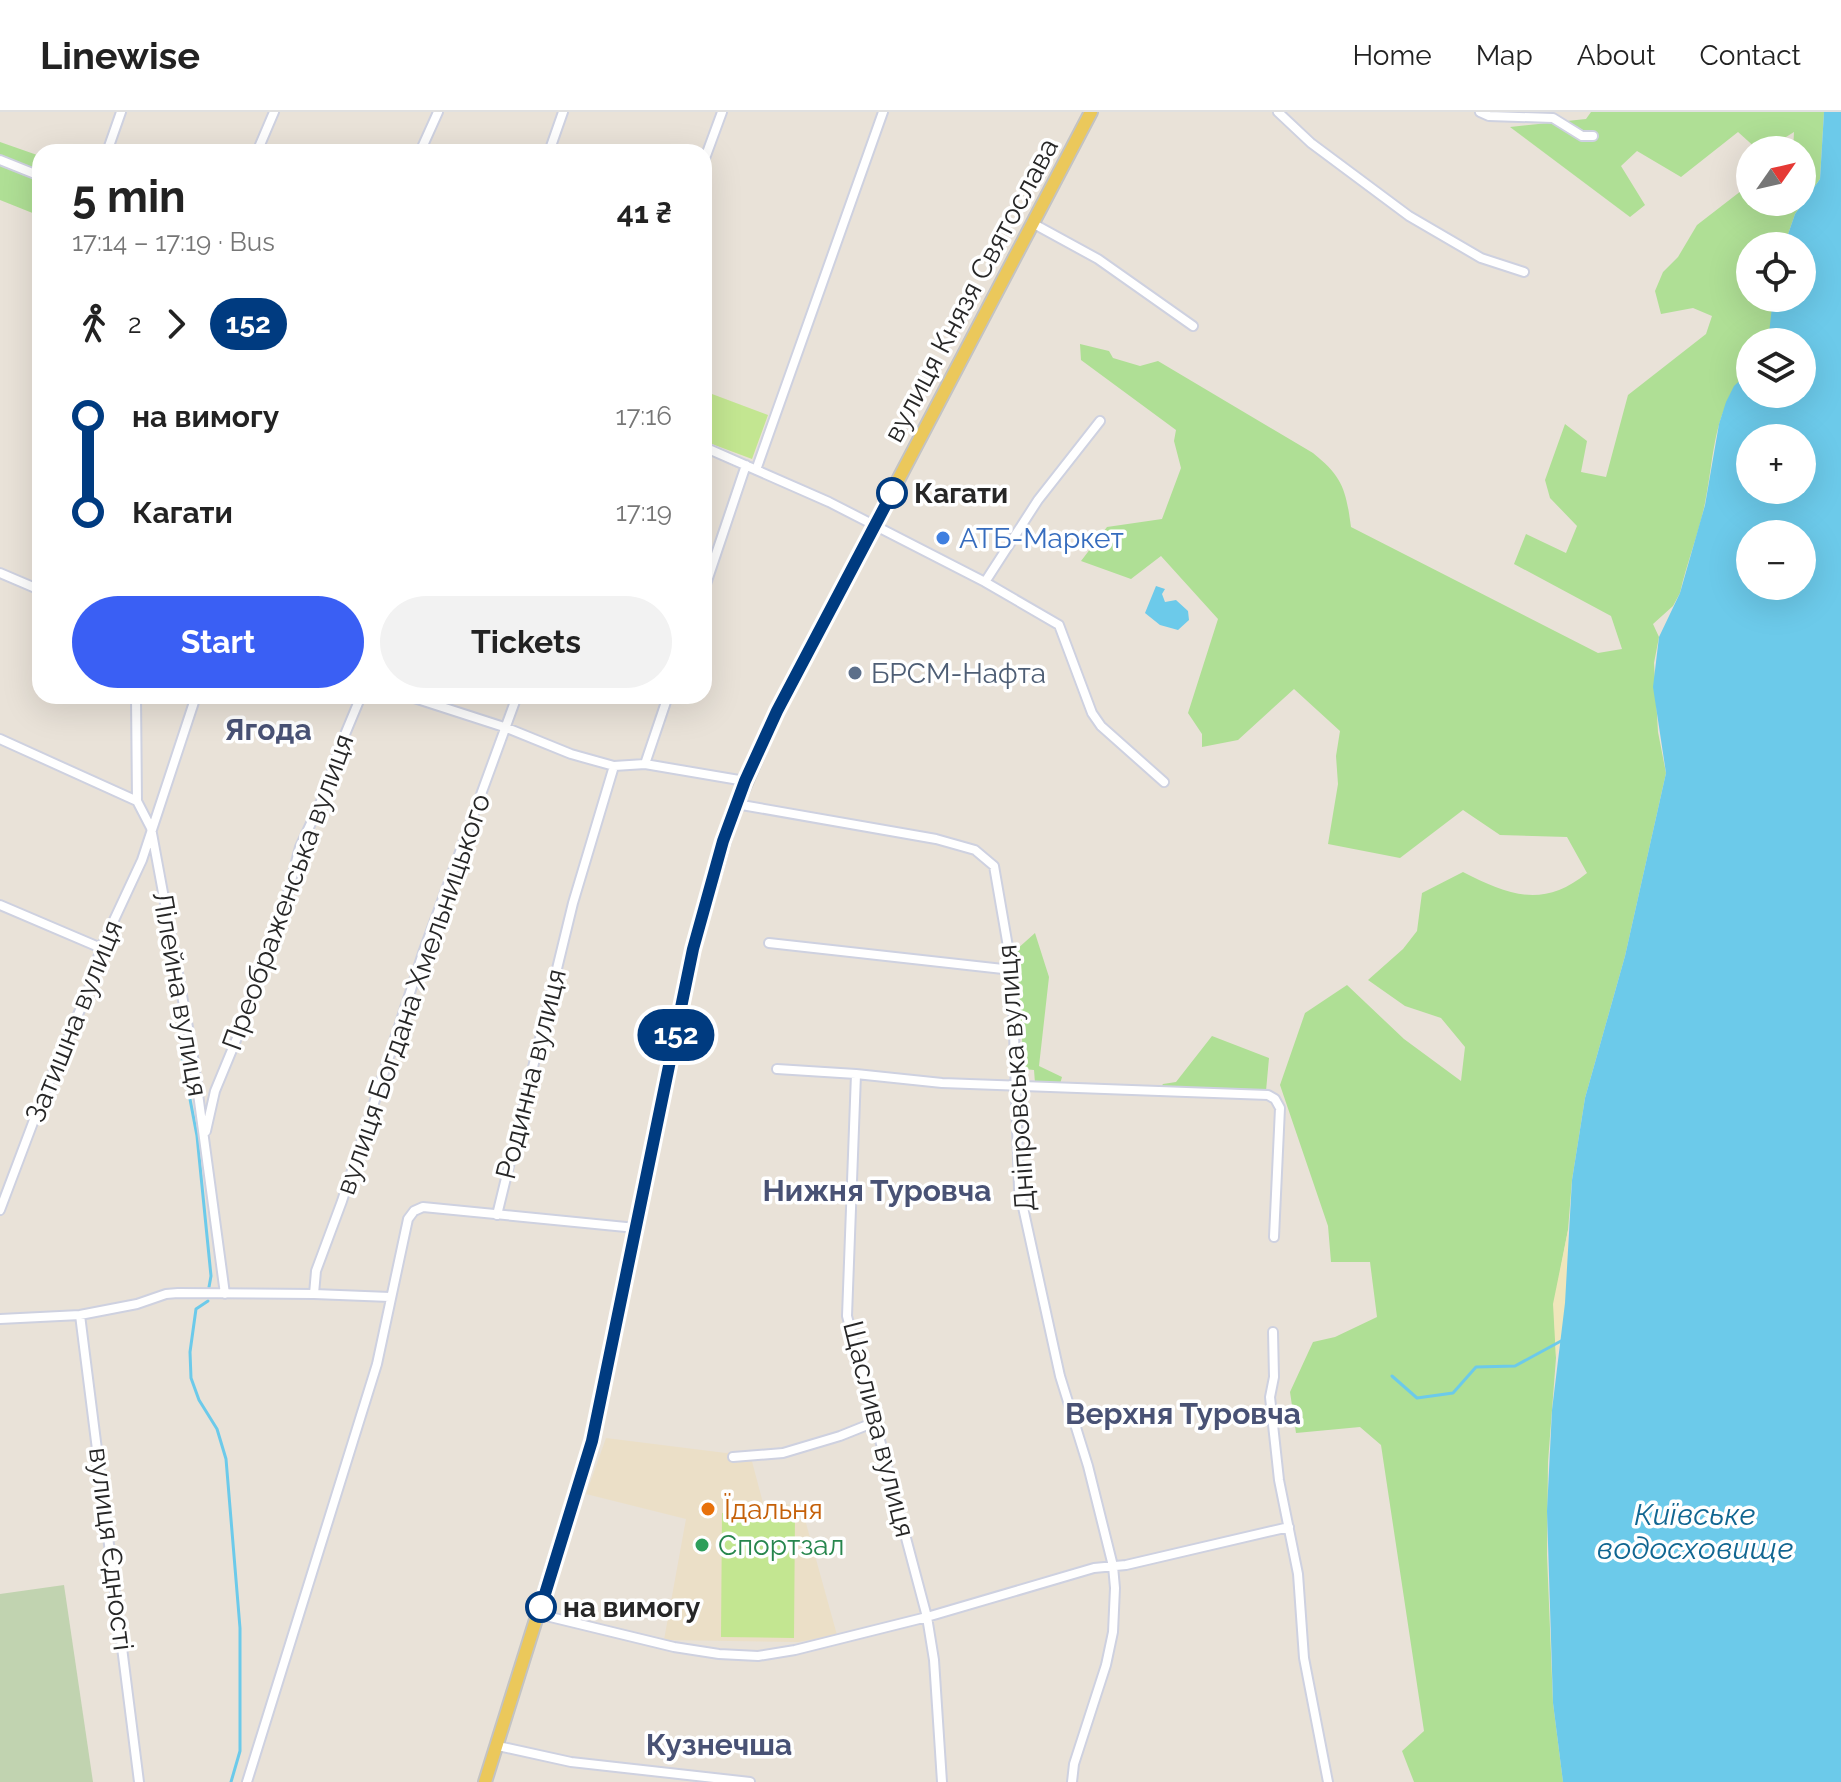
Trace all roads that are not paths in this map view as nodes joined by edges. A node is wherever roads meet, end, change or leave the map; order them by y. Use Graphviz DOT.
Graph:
graph roads {
  1 [pos="121,112"];
  2 [pos="274,112"];
  3 [pos="438,112"];
  4 [pos="563,112"];
  5 [pos="722,112"];
  6 [pos="883,112"];
  7 [pos="1091,112"];
  8 [pos="1278,112"];
  9 [pos="1480,112"];
  10 [pos="1593,136"];
  11 [pos="110,144"];
  12 [pos="260,144"];
  13 [pos="424,144"];
  14 [pos="552,144"];
  15 [pos="710,144"];
  16 [pos="0,160"];
  17 [pos="32,173"];
  18 [pos="1034,224"];
  19 [pos="1524,272"];
  20 [pos="1193,326"];
  21 [pos="1100,421"];
  22 [pos="712,450"];
  23 [pos="746,465"];
  24 [pos="756,470"];
  25 [pos="871,530"];
  26 [pos="712,566"];
  27 [pos="0,573"];
  28 [pos="985,582"];
  29 [pos="32,587"];
  30 [pos="136,704"];
  31 [pos="193,704"];
  32 [pos="358,704"];
  33 [pos="433,704"];
  34 [pos="514,704"];
  35 [pos="665,704"];
  36 [pos="507,728"];
  37 [pos="0,739"];
  38 [pos="645,764"];
  39 [pos="614,766"];
  40 [pos="745,781"];
  41 [pos="1164,782"];
  42 [pos="137,801"];
  43 [pos="736,804"];
  44 [pos="151,828"];
  45 [pos="0,905"];
  46 [pos="769,943"];
  47 [pos="101,948"];
  48 [pos="1012,970"];
  49 [pos="777,1069"];
  50 [pos="856,1074"];
  51 [pos="1017,1086"];
  52 [pos="204,1135"];
  53 [pos="0,1210"];
  54 [pos="497,1215"];
  55 [pos="636,1228"];
  56 [pos="1274,1237"];
  57 [pos="225,1294"];
  58 [pos="314,1294"];
  59 [pos="390,1297"];
  60 [pos="80,1315"];
  61 [pos="0,1319"];
  62 [pos="1273,1332"];
  63 [pos="875,1422"];
  64 [pos="733,1457"];
  65 [pos="1289,1527"];
  66 [pos="1113,1566"];
  67 [pos="538,1614"];
  68 [pos="927,1617"];
  69 [pos="498,1746"];
  70 [pos="139,1782"];
  71 [pos="247,1782"];
  72 [pos="485,1782"];
  73 [pos="750,1782"];
  74 [pos="942,1782"];
  75 [pos="1072,1782"];
  76 [pos="1328,1782"];
  1 -- 11 [label="street"];
  2 -- 12 [label="street"];
  3 -- 13 [label="street"];
  4 -- 14 [label="street"];
  5 -- 15 [label="street"];
  6 -- 24 [label="street"];
  7 -- 18 [label="main road, вулиця Князя Святослава"];
  8 -- 19 [label="street"];
  9 -- 10 [label="street"];
  16 -- 17 [label="street"];
  18 -- 20 [label="street"];
  18 -- 25 [label="main road, вулиця Князя Святослава"];
  21 -- 28 [label="street"];
  22 -- 23 [label="street"];
  23 -- 24 [label="street"];
  23 -- 26 [label="street"];
  24 -- 25 [label="street"];
  25 -- 28 [label="street"];
  25 -- 40 [label="main road, вулиця Князя Святослава"];
  27 -- 29 [label="street"];
  28 -- 41 [label="street"];
  30 -- 42 [label="street, Лілейна вулиця"];
  31 -- 44 [label="street, Затишна вулиця"];
  32 -- 52 [label="street, Преображенська вулиця"];
  33 -- 36 [label="street"];
  34 -- 36 [label="street, вулиця Богдана Хмельницького"];
  35 -- 38 [label="street"];
  36 -- 39 [label="street"];
  36 -- 58 [label="street, вулиця Богдана Хмельницького"];
  37 -- 42 [label="street"];
  38 -- 39 [label="street"];
  38 -- 40 [label="street"];
  39 -- 54 [label="street, Родинна вулиця"];
  40 -- 43 [label="main road, вулиця Князя Святослава"];
  42 -- 44 [label="street, Лілейна вулиця"];
  43 -- 48 [label="street, Дніпровська вулиця"];
  43 -- 55 [label="main road, вулиця Князя Святослава"];
  44 -- 47 [label="street, Затишна вулиця"];
  44 -- 52 [label="street, Лілейна вулиця"];
  45 -- 47 [label="street"];
  46 -- 48 [label="street"];
  47 -- 53 [label="street, Затишна вулиця"];
  48 -- 51 [label="street, Дніпровська вулиця"];
  49 -- 50 [label="street"];
  50 -- 51 [label="street"];
  50 -- 63 [label="street, Щаслива вулиця"];
  51 -- 56 [label="street"];
  51 -- 66 [label="street, Дніпровська вулиця"];
  52 -- 57 [label="street, Лілейна вулиця"];
  54 -- 55 [label="street"];
  54 -- 59 [label="street, Родинна вулиця"];
  55 -- 67 [label="main road, вулиця Князя Святослава"];
  57 -- 58 [label="street"];
  57 -- 60 [label="street"];
  58 -- 59 [label="street"];
  59 -- 71 [label="street, Родинна вулиця"];
  60 -- 61 [label="street"];
  60 -- 70 [label="street, вулиця Єдності"];
  62 -- 65 [label="street"];
  63 -- 64 [label="street"];
  63 -- 68 [label="street, Щаслива вулиця"];
  65 -- 66 [label="street"];
  65 -- 76 [label="street"];
  66 -- 68 [label="street"];
  66 -- 75 [label="street, Дніпровська вулиця"];
  67 -- 68 [label="street"];
  67 -- 69 [label="main road, вулиця Князя Святослава"];
  68 -- 74 [label="street, Щаслива вулиця"];
  69 -- 72 [label="main road, вулиця Князя Святослава"];
  69 -- 73 [label="street"];
}
